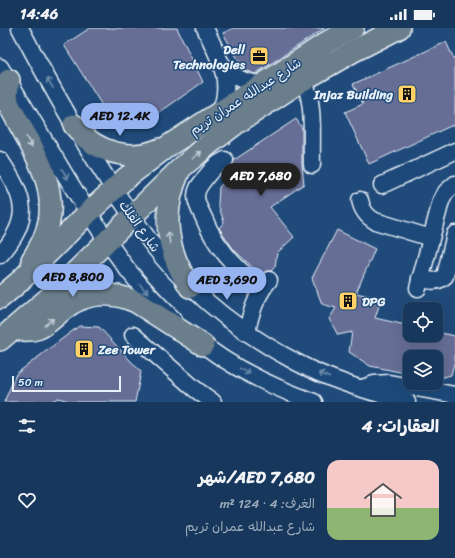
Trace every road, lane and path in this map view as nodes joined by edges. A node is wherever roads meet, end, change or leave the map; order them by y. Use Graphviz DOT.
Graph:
graph roads {
  1 [pos="20,28"];
  2 [pos="30,28"];
  3 [pos="205,28"];
  4 [pos="353,28"];
  5 [pos="399,28"];
  6 [pos="35,56"];
  7 [pos="221,63"];
  8 [pos="4,74"];
  9 [pos="301,82"];
  10 [pos="263,84"];
  11 [pos="220,112"];
  12 [pos="74,125"];
  13 [pos="168,146"];
  14 [pos="453,158"];
  15 [pos="0,160"];
  16 [pos="225,160"];
  17 [pos="308,165"];
  18 [pos="180,169"];
  19 [pos="455,184"];
  20 [pos="382,185"];
  21 [pos="113,189"];
  22 [pos="363,198"];
  23 [pos="89,212"];
  24 [pos="132,217"];
  25 [pos="369,231"];
  26 [pos="455,234"];
  27 [pos="430,239"];
  28 [pos="108,240"];
  29 [pos="0,256"];
  30 [pos="19,282"];
  31 [pos="190,287"];
  32 [pos="0,298"];
  33 [pos="247,333"];
  34 [pos="6,335"];
  35 [pos="133,335"];
  36 [pos="203,345"];
  37 [pos="360,388"];
  38 [pos="455,395"];
  39 [pos="213,402"];
  40 [pos="314,402"];
  41 [pos="407,402"];
  1 -- 6 [label="street, شارع الفلك"];
  2 -- 6 [label="street"];
  3 -- 7 [label="street"];
  4 -- 10 [label="main road, شارع عبدالله عمران تريم"];
  5 -- 9 [label="main road, شارع عبدالله عمران تريم"];
  12 -- 6 [label="street, شارع الفلك, one-way"];
  7 -- 10 [label="street"];
  7 -- 11 [label="street"];
  8 -- 23 [label="street, one-way"];
  8 -- 30 [label="main road, one-way"];
  9 -- 17 [label="street"];
  18 -- 9 [label="main road, شارع عبدالله عمران تريم, one-way"];
  10 -- 11 [label="main road, شارع عبدالله عمران تريم"];
  11 -- 13 [label="main road, شارع عبدالله عمران تريم"];
  12 -- 13 [label="main road"];
  12 -- 21 [label="street, شارع الفلك"];
  13 -- 21 [label="main road, شارع عبدالله عمران تريم"];
  14 -- 20 [label="street"];
  15 -- 29 [label="street"];
  16 -- 33 [label="street"];
  18 -- 24 [label="main road, شارع عبدالله عمران تريم"];
  31 -- 18 [label="main road, one-way"];
  19 -- 27 [label="street"];
  21 -- 23 [label="main road, شارع عبدالله عمران تريم"];
  21 -- 24 [label="street, شارع الفلك"];
  22 -- 27 [label="street"];
  23 -- 28 [label="street"];
  23 -- 30 [label="main road, شارع عبدالله عمران تريم"];
  24 -- 28 [label="main road, شارع عبدالله عمران تريم"];
  24 -- 31 [label="street, شارع الفلك"];
  25 -- 27 [label="street"];
  26 -- 27 [label="street"];
  28 -- 34 [label="main road, شارع عبدالله عمران تريم"];
  28 -- 36 [label="street, one-way"];
  30 -- 32 [label="main road, شارع عبدالله عمران تريم"];
  31 -- 33 [label="street, شارع الفلك"];
  37 -- 33 [label="street, شارع الفلك, one-way"];
  34 -- 36 [label="main road, one-way"];
  35 -- 39 [label="street"];
  36 -- 40 [label="street, one-way"];
  37 -- 38 [label="street"];
  37 -- 41 [label="street, شارع الفلك"];
}
